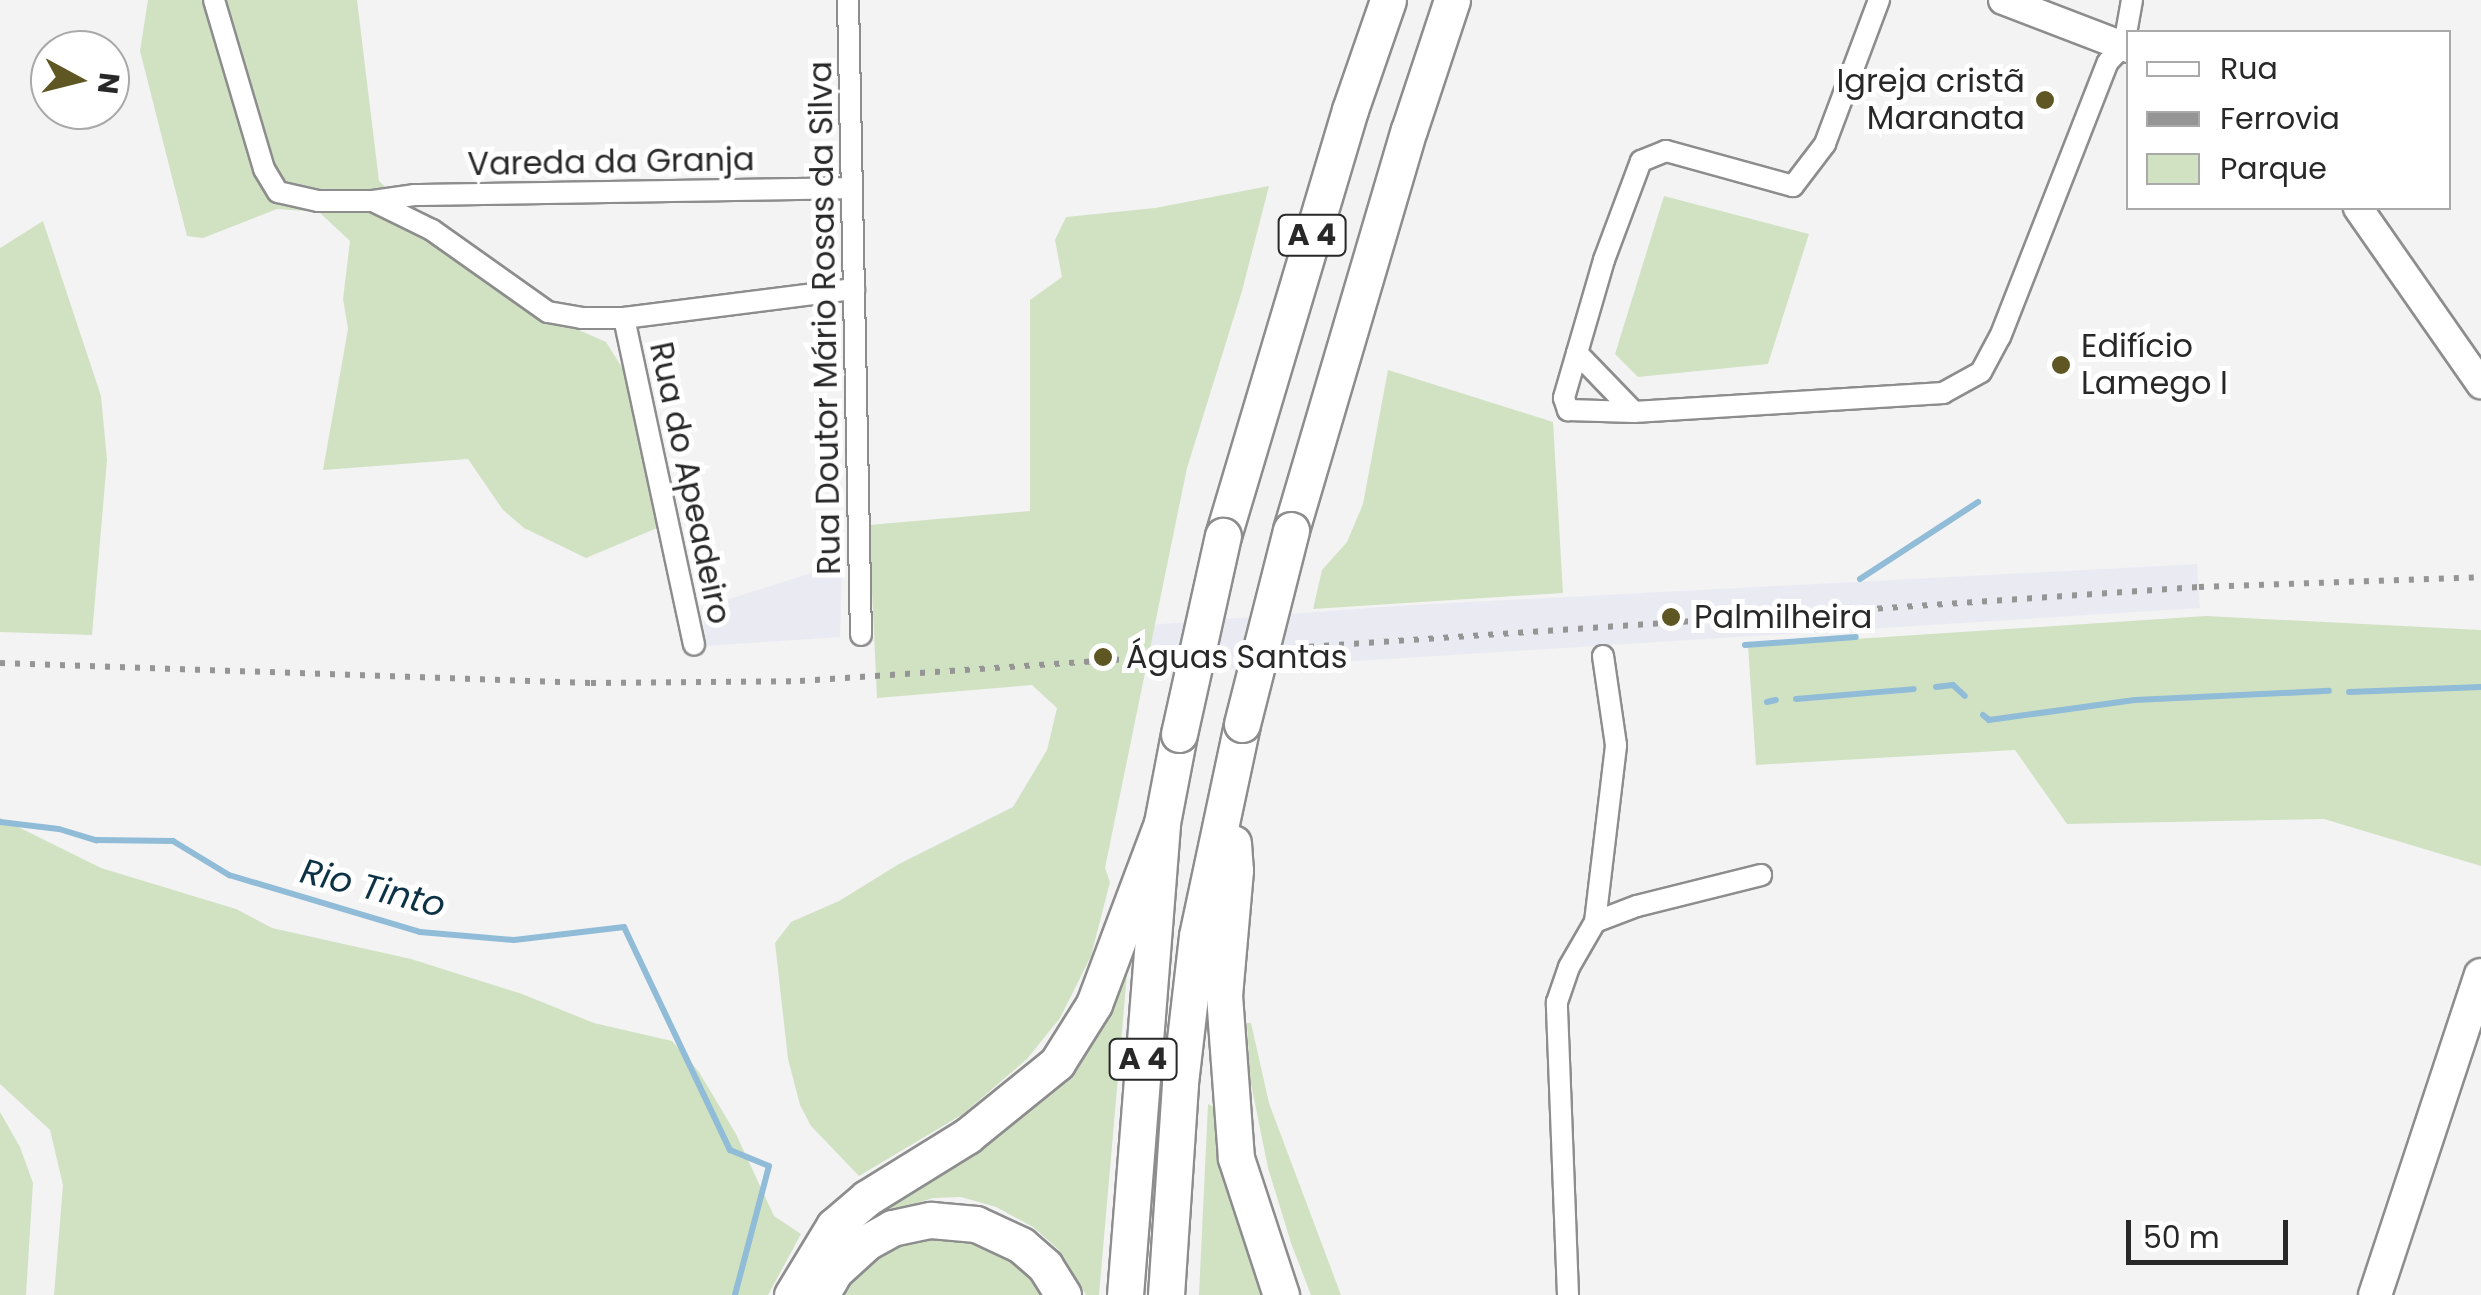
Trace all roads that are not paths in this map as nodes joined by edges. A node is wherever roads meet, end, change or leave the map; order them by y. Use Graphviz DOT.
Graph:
graph roads {
  1 [pos="214,0"];
  2 [pos="848,0"];
  3 [pos="1388,0"];
  4 [pos="1452,0"];
  5 [pos="1879,0"];
  6 [pos="2003,0"];
  7 [pos="2132,0"];
  8 [pos="2128,30"];
  9 [pos="2126,46"];
  10 [pos="850,188"];
  11 [pos="373,201"];
  12 [pos="2359,210"];
  13 [pos="854,289"];
  14 [pos="624,318"];
  15 [pos="1577,353"];
  16 [pos="2481,384"];
  17 [pos="1634,412"];
  18 [pos="862,635"];
  19 [pos="694,646"];
  20 [pos="1603,656"];
  21 [pos="1229,792"];
  22 [pos="1162,824"];
  23 [pos="1761,875"];
  24 [pos="1595,922"];
  25 [pos="2481,975"];
  26 [pos="2476,1019"];
  27 [pos="792,1295"];
  28 [pos="821,1295"];
  29 [pos="1063,1295"];
  30 [pos="1126,1295"];
  31 [pos="1166,1295"];
  32 [pos="1281,1295"];
  33 [pos="1568,1295"];
  34 [pos="2375,1295"];
  1 -- 11 [label="street, Rua do Apeadeiro"];
  2 -- 10 [label="street, Rua Doutor Mário Rosas da Silva"];
  3 -- 22 [label="highway, A 4, bridge"];
  4 -- 21 [label="highway, A 4, bridge"];
  5 -- 15 [label="street"];
  6 -- 9 [label="street"];
  7 -- 8 [label="street"];
  9 -- 17 [label="street"];
  10 -- 11 [label="street, Vareda da Granja"];
  10 -- 13 [label="street, Rua Doutor Mário Rosas da Silva"];
  11 -- 14 [label="street, Rua do Apeadeiro"];
  12 -- 16 [label="street"];
  13 -- 14 [label="street"];
  13 -- 18 [label="street, Rua Doutor Mário Rosas da Silva"];
  14 -- 19 [label="street, Rua do Apeadeiro"];
  15 -- 17 [label="street"];
  15 -- 17 [label="street"];
  20 -- 24 [label="street"];
  21 -- 31 [label="highway, A 4"];
  21 -- 32 [label="highway"];
  22 -- 27 [label="highway"];
  22 -- 30 [label="highway, A 4"];
  23 -- 24 [label="street"];
  24 -- 33 [label="street"];
  25 -- 26 [label="main road"];
  26 -- 34 [label="main road"];
  28 -- 29 [label="highway"];
}
